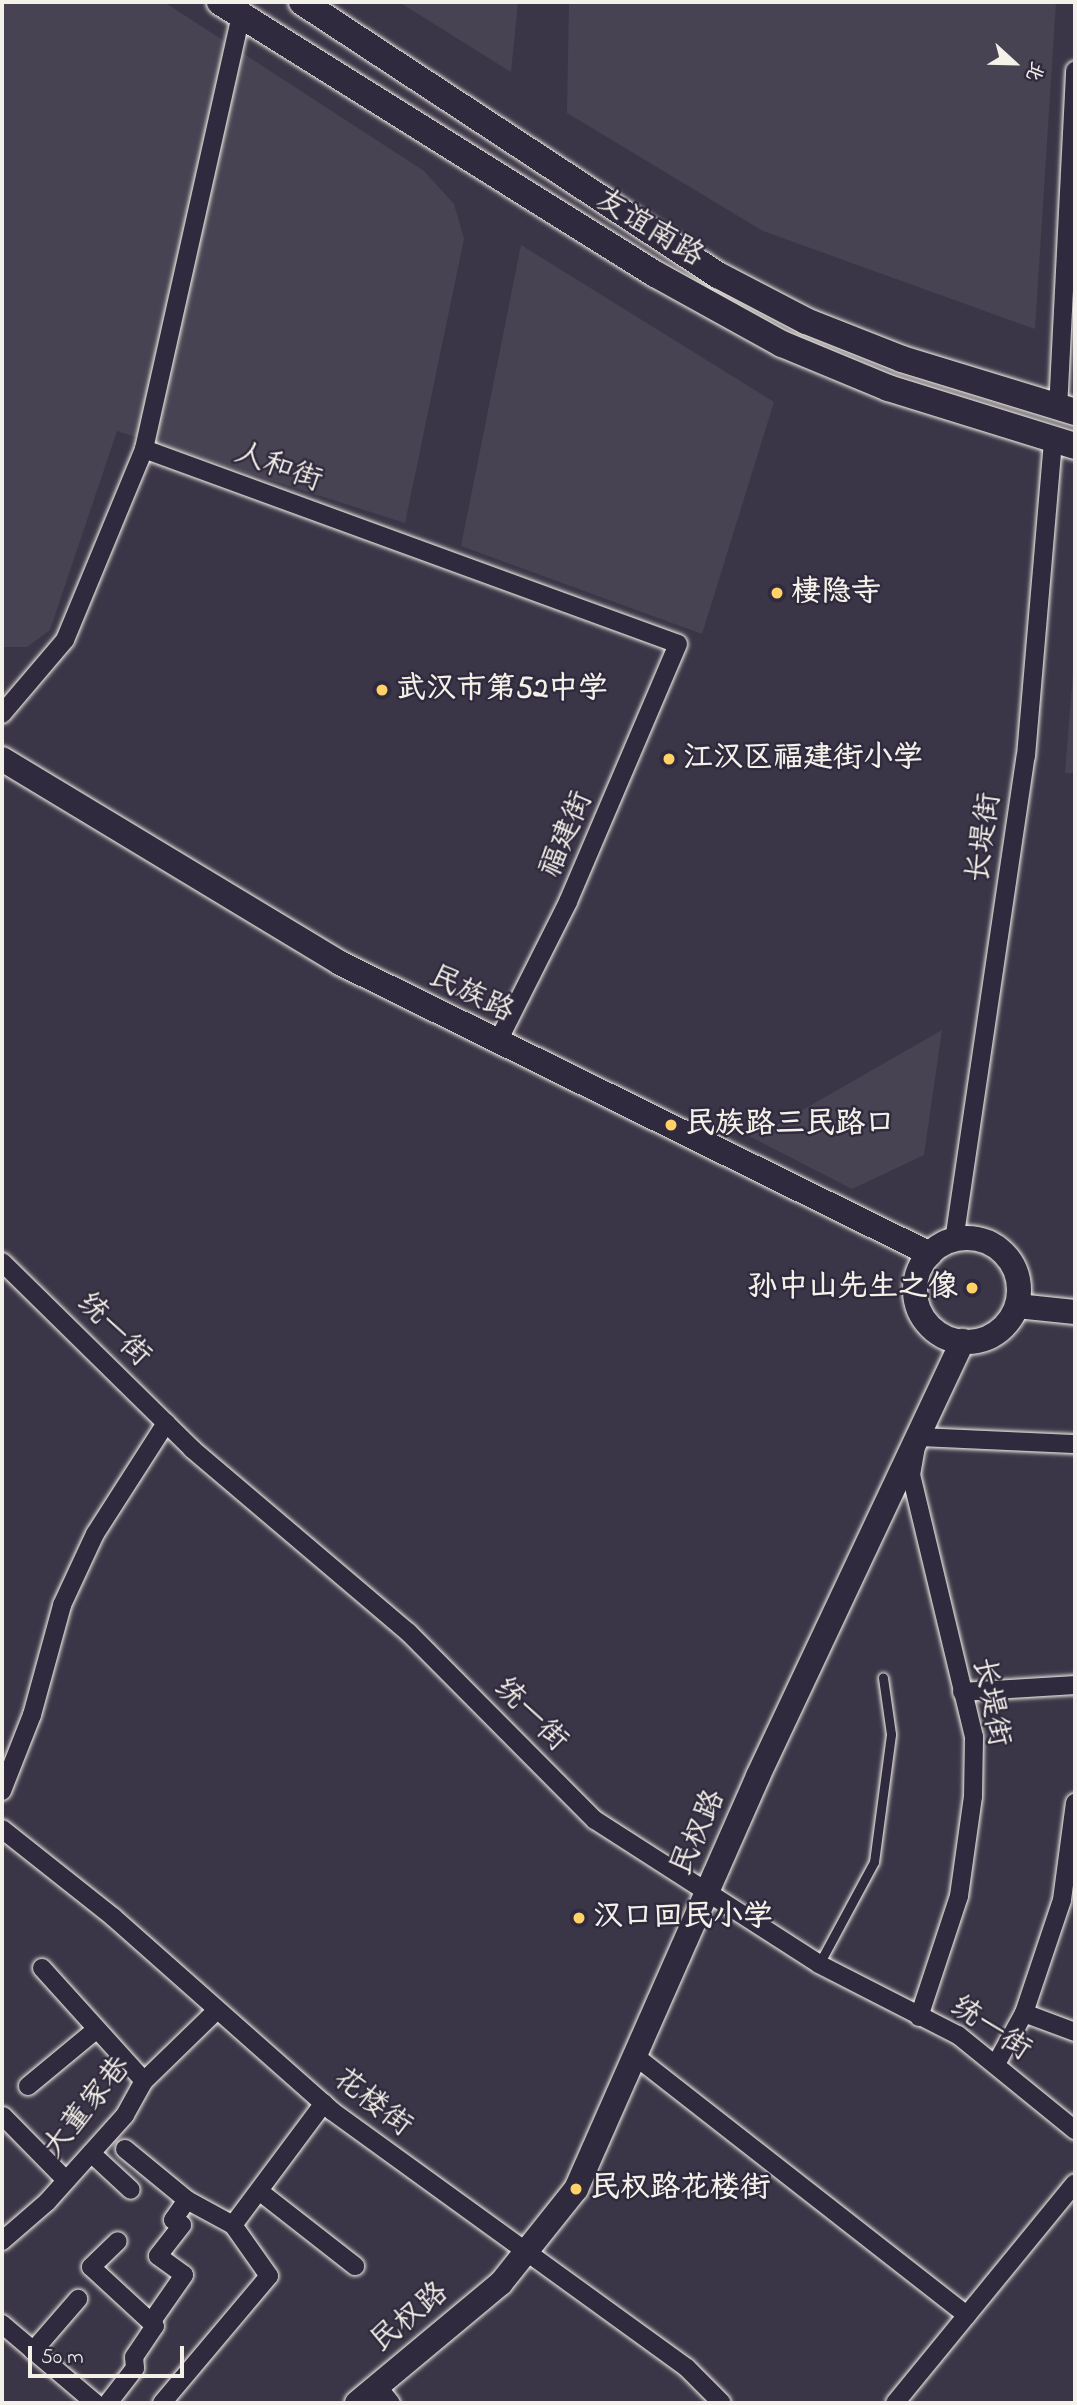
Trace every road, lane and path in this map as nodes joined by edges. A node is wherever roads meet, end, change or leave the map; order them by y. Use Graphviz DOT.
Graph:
graph roads {
  1 [pos="302,2"];
  2 [pos="231,8"];
  3 [pos="1075,70"];
  4 [pos="1072,164"];
  5 [pos="1066,410"];
  6 [pos="1064,444"];
  7 [pos="144,449"];
  8 [pos="678,644"];
  9 [pos="2,714"];
  10 [pos="2,760"];
  11 [pos="497,1043"];
  12 [pos="954,1241"];
  13 [pos="930,1254"];
  14 [pos="2,1262"];
  15 [pos="1017,1306"];
  16 [pos="1075,1312"];
  17 [pos="963,1341"];
  18 [pos="166,1423"];
  19 [pos="918,1437"];
  20 [pos="1075,1444"];
  21 [pos="883,1678"];
  22 [pos="1075,1685"];
  23 [pos="962,1692"];
  24 [pos="2,1791"];
  25 [pos="1075,1803"];
  26 [pos="2,1829"];
  27 [pos="707,1891"];
  28 [pos="819,1964"];
  29 [pos="42,1968"];
  30 [pos="217,2010"];
  31 [pos="1024,2013"];
  32 [pos="919,2017"];
  33 [pos="97,2029"];
  34 [pos="1075,2032"];
  35 [pos="635,2056"];
  36 [pos="996,2064"];
  37 [pos="144,2081"];
  38 [pos="28,2086"];
  39 [pos="324,2103"];
  40 [pos="3,2116"];
  41 [pos="1075,2130"];
  42 [pos="125,2149"];
  43 [pos="91,2152"];
  44 [pos="146,2166"];
  45 [pos="66,2180"];
  46 [pos="1075,2183"];
  47 [pos="258,2191"];
  48 [pos="187,2200"];
  49 [pos="233,2225"];
  50 [pos="2,2241"];
  51 [pos="118,2241"];
  52 [pos="524,2253"];
  53 [pos="355,2266"];
  54 [pos="78,2299"];
  55 [pos="967,2315"];
  56 [pos="152,2321"];
  57 [pos="2,2325"];
  58 [pos="33,2351"];
  59 [pos="384,2395"];
  60 [pos="95,2403"];
  61 [pos="108,2403"];
  62 [pos="162,2403"];
  63 [pos="357,2403"];
  64 [pos="722,2403"];
  65 [pos="895,2403"];
  1 -- 5 [label="main road, 友谊南路"];
  2 -- 6 [label="main road, 友谊南路"];
  2 -- 7 [label="street"];
  3 -- 4 [label="street"];
  4 -- 5 [label="street"];
  6 -- 12 [label="street, 长堤街"];
  7 -- 8 [label="street, 人和街"];
  7 -- 9 [label="street"];
  8 -- 11 [label="street, 福建街"];
  10 -- 11 [label="street, 民族路"];
  11 -- 13 [label="street, 民族路"];
  12 -- 13 [label="street"];
  12 -- 15 [label="street"];
  13 -- 17 [label="street"];
  14 -- 18 [label="street, 统一街"];
  15 -- 16 [label="street"];
  15 -- 17 [label="street"];
  17 -- 19 [label="street, 民权路"];
  18 -- 24 [label="street"];
  18 -- 27 [label="street, 统一街"];
  19 -- 20 [label="street"];
  19 -- 23 [label="street, 长堤街"];
  19 -- 27 [label="street, 民权路"];
  21 -- 28 [label="lane"];
  22 -- 23 [label="street"];
  23 -- 32 [label="street, 长堤街"];
  25 -- 31 [label="street"];
  26 -- 30 [label="street, 花楼街"];
  27 -- 28 [label="street, 统一街"];
  27 -- 35 [label="street, 民权路"];
  28 -- 32 [label="street, 统一街"];
  29 -- 33 [label="street"];
  30 -- 37 [label="street, 大董家巷"];
  30 -- 39 [label="street, 花楼街"];
  31 -- 34 [label="street"];
  31 -- 36 [label="street"];
  32 -- 36 [label="street, 统一街"];
  33 -- 37 [label="street"];
  33 -- 38 [label="street"];
  35 -- 52 [label="street, 民权路"];
  35 -- 55 [label="street"];
  36 -- 41 [label="street, 统一街"];
  37 -- 43 [label="street, 大董家巷"];
  39 -- 47 [label="street"];
  39 -- 52 [label="street, 花楼街"];
  40 -- 45 [label="street"];
  42 -- 44 [label="street"];
  43 -- 44 [label="street"];
  43 -- 45 [label="street, 大董家巷"];
  44 -- 48 [label="street"];
  45 -- 50 [label="street, 大董家巷"];
  46 -- 55 [label="street"];
  47 -- 49 [label="street"];
  47 -- 53 [label="street"];
  48 -- 49 [label="street"];
  48 -- 56 [label="street"];
  49 -- 62 [label="street"];
  51 -- 56 [label="street"];
  52 -- 59 [label="street, 民权路"];
  52 -- 64 [label="street, 花楼街"];
  54 -- 58 [label="street"];
  55 -- 65 [label="street"];
  56 -- 61 [label="street"];
  57 -- 58 [label="street"];
  58 -- 60 [label="street"];
  59 -- 63 [label="street, 民权路"];
}
